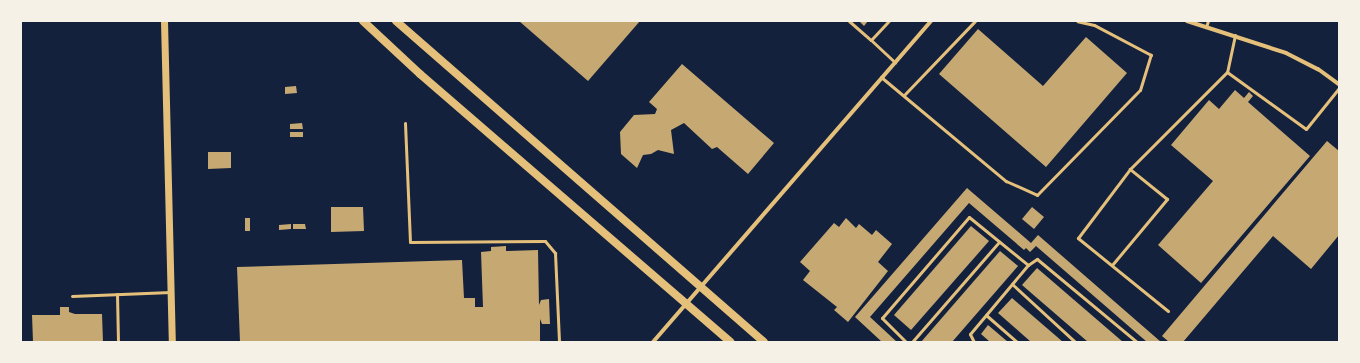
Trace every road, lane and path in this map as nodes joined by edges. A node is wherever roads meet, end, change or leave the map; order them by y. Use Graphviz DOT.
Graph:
graph roads {
  1 [pos="164,21"];
  2 [pos="363,21"];
  3 [pos="396,21"];
  4 [pos="849,21"];
  5 [pos="889,21"];
  6 [pos="931,21"];
  7 [pos="975,21"];
  8 [pos="1077,21"];
  9 [pos="1187,21"];
  10 [pos="1208,21"];
  11 [pos="1206,27"];
  12 [pos="1236,35"];
  13 [pos="871,40"];
  14 [pos="895,62"];
  15 [pos="1227,72"];
  16 [pos="881,77"];
  17 [pos="1339,84"];
  18 [pos="1339,88"];
  19 [pos="905,94"];
  20 [pos="405,123"];
  21 [pos="1130,170"];
  22 [pos="999,242"];
  23 [pos="1028,265"];
  24 [pos="1112,265"];
  25 [pos="1012,284"];
  26 [pos="700,287"];
  27 [pos="171,292"];
  28 [pos="117,294"];
  29 [pos="72,296"];
  30 [pos="686,303"];
  31 [pos="1168,311"];
  32 [pos="986,315"];
  33 [pos="118,342"];
  34 [pos="172,342"];
  35 [pos="559,342"];
  36 [pos="653,342"];
  37 [pos="730,342"];
  38 [pos="764,342"];
  39 [pos="906,342"];
  40 [pos="912,342"];
  41 [pos="974,342"];
  42 [pos="1017,342"];
  43 [pos="1075,342"];
  44 [pos="1137,342"];
  1 -- 27 [label="street"];
  2 -- 30 [label="main road"];
  3 -- 26 [label="main road"];
  4 -- 13 [label="lane"];
  5 -- 13 [label="lane"];
  6 -- 14 [label="street"];
  7 -- 19 [label="lane"];
  8 -- 19 [label="lane"];
  9 -- 11 [label="street"];
  10 -- 11 [label="lane"];
  11 -- 12 [label="street"];
  12 -- 15 [label="lane"];
  12 -- 17 [label="street"];
  13 -- 14 [label="lane"];
  14 -- 16 [label="street"];
  15 -- 18 [label="lane"];
  15 -- 21 [label="lane"];
  16 -- 19 [label="lane"];
  16 -- 26 [label="street"];
  20 -- 35 [label="lane"];
  21 -- 24 [label="lane"];
  21 -- 24 [label="lane"];
  22 -- 23 [label="lane"];
  22 -- 39 [label="lane"];
  22 -- 40 [label="lane"];
  23 -- 25 [label="lane"];
  23 -- 44 [label="lane"];
  24 -- 31 [label="lane"];
  25 -- 32 [label="lane"];
  25 -- 43 [label="lane"];
  26 -- 30 [label="street"];
  26 -- 38 [label="main road"];
  27 -- 28 [label="lane"];
  27 -- 34 [label="street"];
  28 -- 29 [label="lane"];
  28 -- 33 [label="lane"];
  30 -- 36 [label="street"];
  30 -- 37 [label="main road"];
  32 -- 41 [label="lane"];
  32 -- 42 [label="lane"];
}
